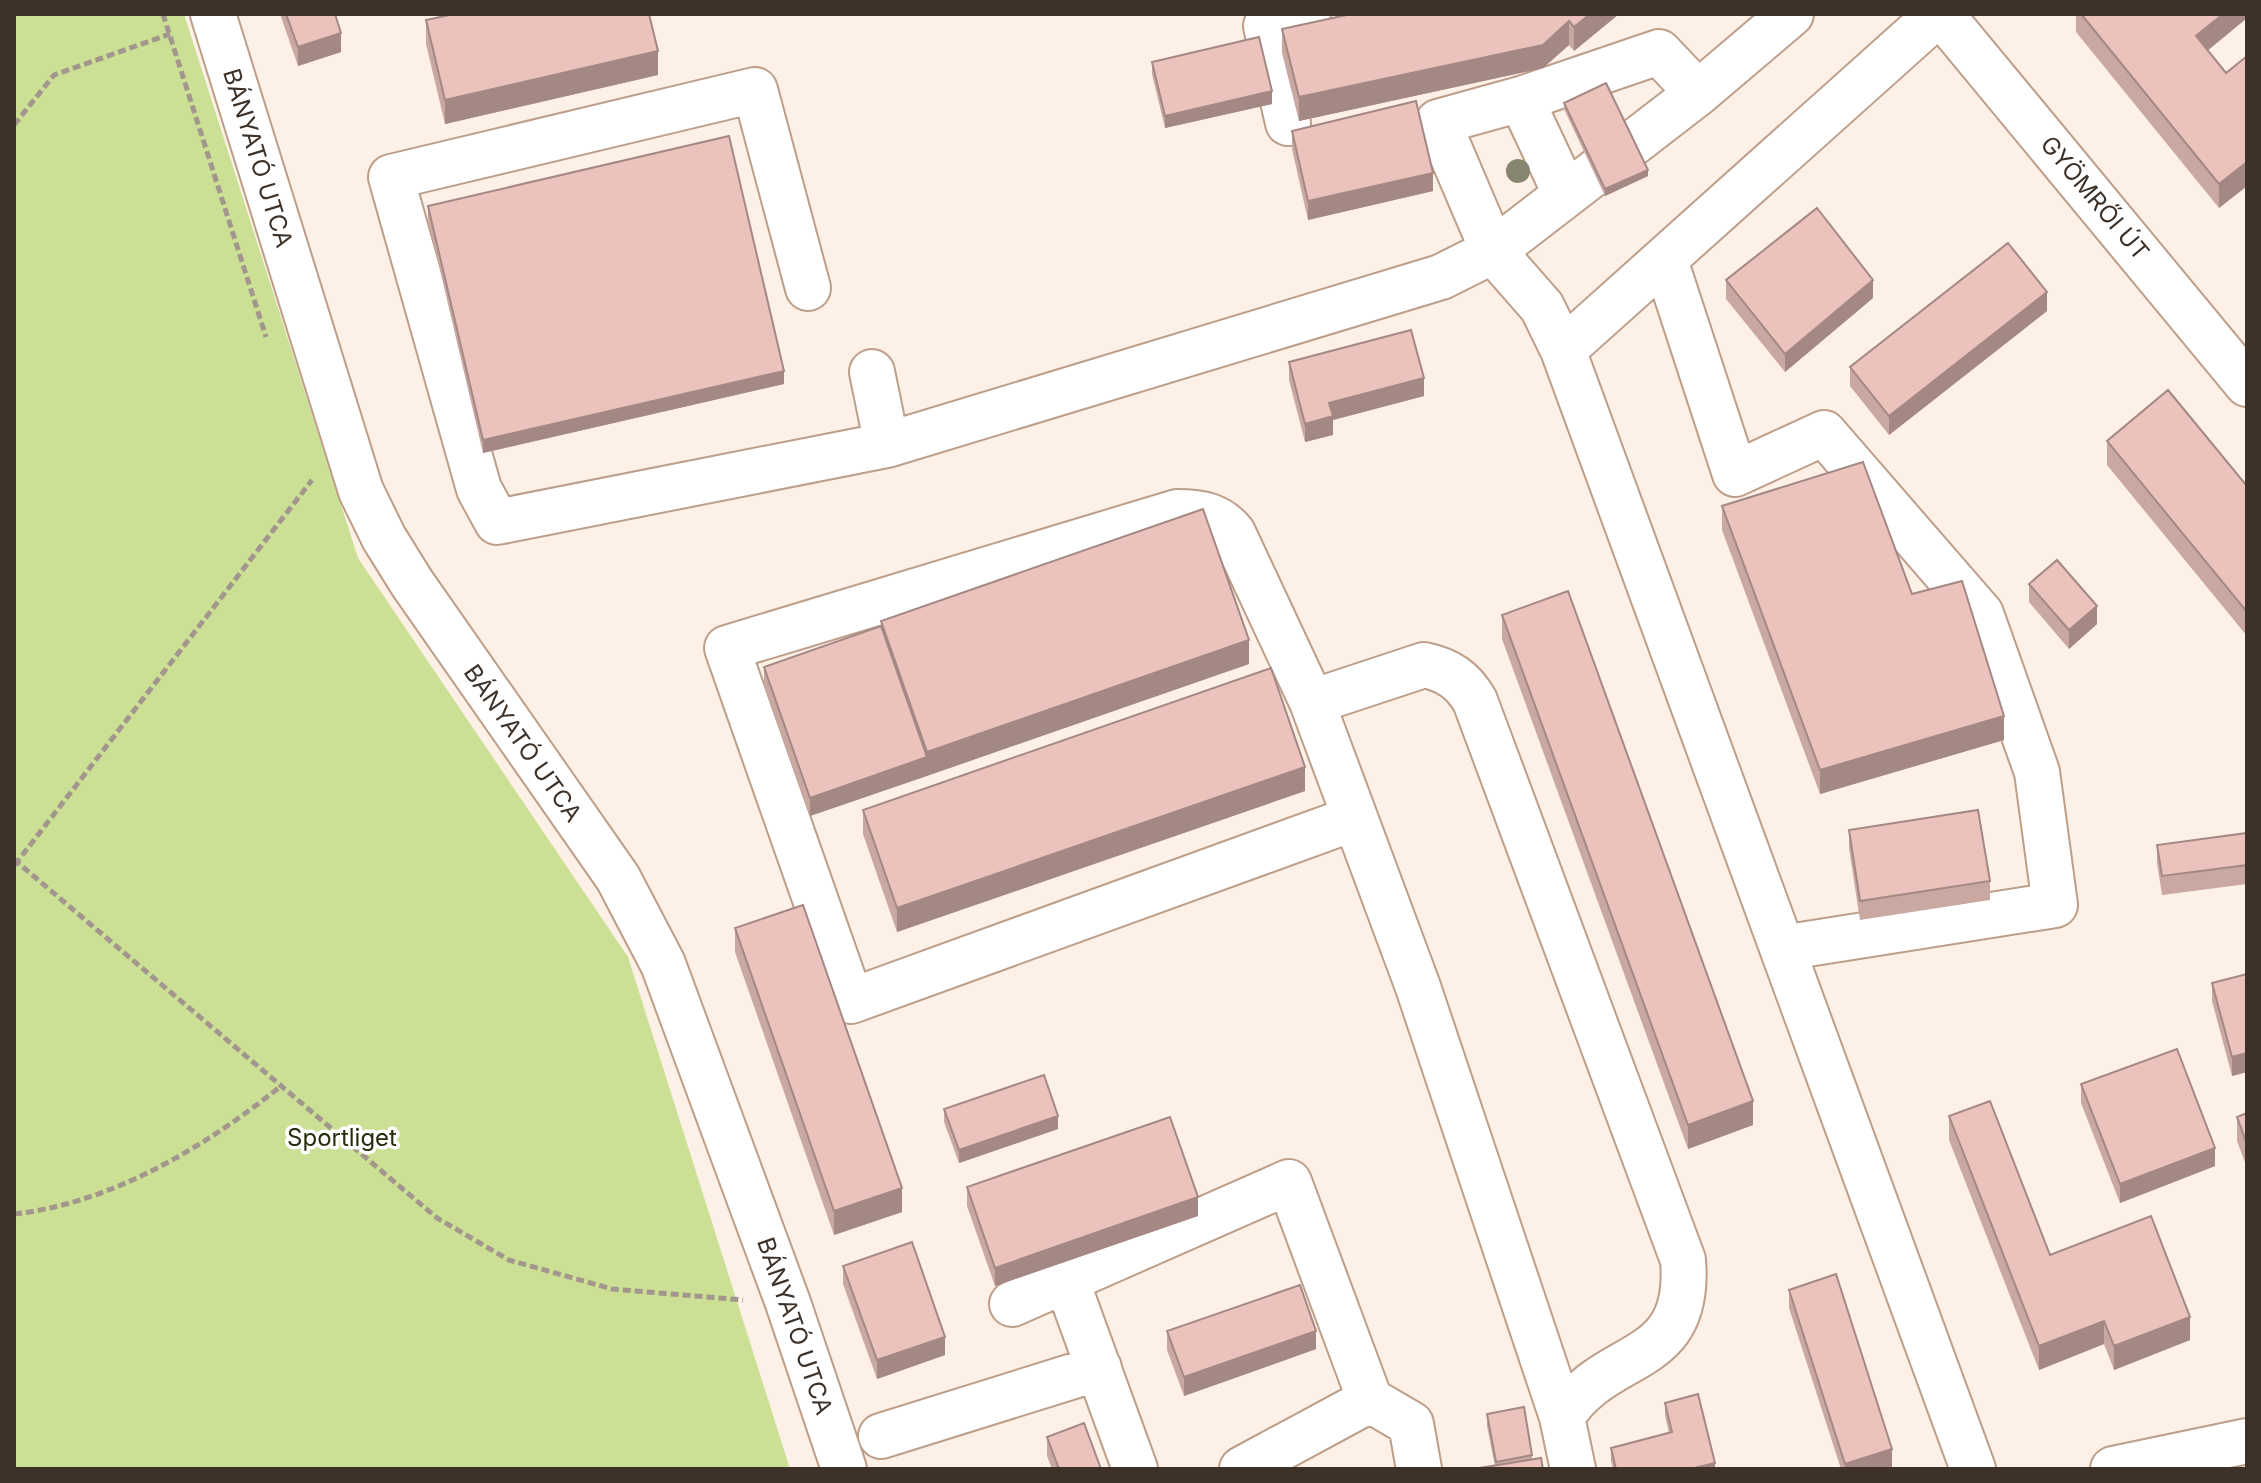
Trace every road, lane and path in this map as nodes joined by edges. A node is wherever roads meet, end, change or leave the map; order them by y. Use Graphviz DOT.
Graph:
graph roads {
  1 [pos="163,14"];
  2 [pos="1308,14"];
  3 [pos="1791,14"];
  4 [pos="1940,14"];
  5 [pos="214,18"];
  6 [pos="169,34"];
  7 [pos="1698,93"];
  8 [pos="1521,99"];
  9 [pos="1288,123"];
  10 [pos="14,125"];
  11 [pos="1565,193"];
  12 [pos="1493,251"];
  13 [pos="1665,260"];
  14 [pos="808,288"];
  15 [pos="270,347"];
  16 [pos="1563,350"];
  17 [pos="872,372"];
  18 [pos="2247,384"];
  19 [pos="887,445"];
  20 [pos="308,467"];
  21 [pos="1312,702"];
  22 [pos="1355,818"];
  23 [pos="15,862"];
  24 [pos="1782,948"];
  25 [pos="281,1086"];
  26 [pos="14,1214"];
  27 [pos="1066,1279"];
  28 [pos="788,1303"];
  29 [pos="1012,1304"];
  30 [pos="1099,1368"];
  31 [pos="1370,1400"];
  32 [pos="1562,1417"];
  33 [pos="881,1436"];
  34 [pos="2247,1441"];
  35 [pos="844,1469"];
  36 [pos="1135,1469"];
  37 [pos="1242,1469"];
  38 [pos="1419,1469"];
  39 [pos="1573,1469"];
  40 [pos="1973,1469"];
  41 [pos="2113,1469"];
  1 -- 6 [label="path"];
  2 -- 9 [label="street"];
  3 -- 7 [label="street"];
  4 -- 13 [label="street"];
  4 -- 18 [label="street, GYÖMRŐI ÚT"];
  5 -- 6 [label="path"];
  5 -- 28 [label="street, BÁNYATÓ UTCA"];
  6 -- 10 [label="path"];
  6 -- 15 [label="path"];
  7 -- 8 [label="street"];
  7 -- 11 [label="street"];
  8 -- 11 [label="street"];
  8 -- 12 [label="street"];
  11 -- 12 [label="street"];
  12 -- 16 [label="street"];
  12 -- 19 [label="street"];
  13 -- 16 [label="street"];
  13 -- 24 [label="street"];
  14 -- 19 [label="street"];
  16 -- 24 [label="street"];
  17 -- 19 [label="street"];
  20 -- 23 [label="path"];
  21 -- 22 [label="street"];
  21 -- 22 [label="street"];
  21 -- 32 [label="street"];
  22 -- 32 [label="street"];
  23 -- 25 [label="path"];
  24 -- 40 [label="street"];
  25 -- 26 [label="path"];
  25 -- 28 [label="path"];
  27 -- 29 [label="street"];
  27 -- 30 [label="street"];
  27 -- 31 [label="street"];
  28 -- 35 [label="street, BÁNYATÓ UTCA"];
  30 -- 33 [label="street"];
  30 -- 36 [label="street"];
  31 -- 37 [label="street"];
  31 -- 38 [label="street"];
  32 -- 39 [label="street"];
  34 -- 41 [label="street"];
}
